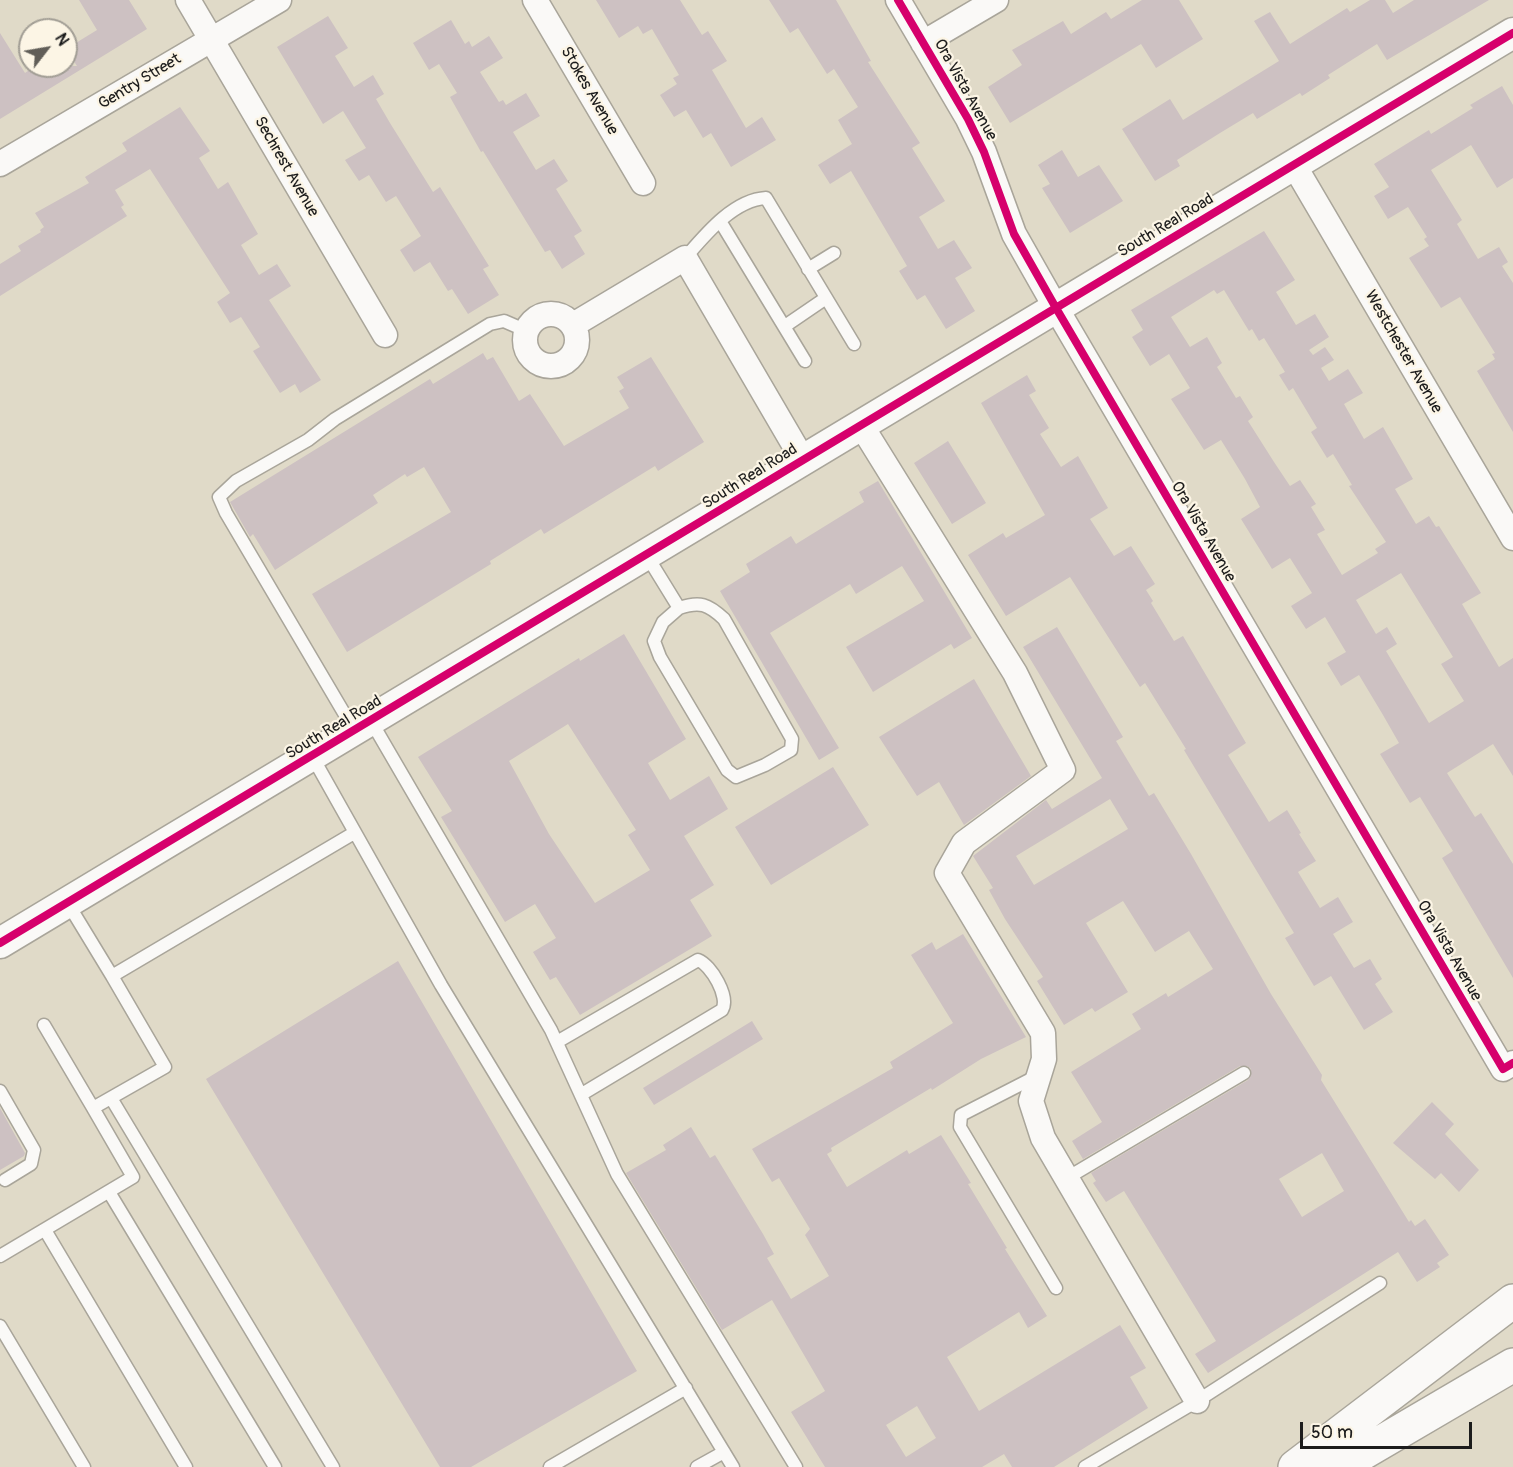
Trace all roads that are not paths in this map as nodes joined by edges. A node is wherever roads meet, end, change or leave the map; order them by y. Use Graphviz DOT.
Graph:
graph roads {
  1 [pos="188,0"];
  2 [pos="279,0"];
  3 [pos="535,0"];
  4 [pos="898,0"];
  5 [pos="996,0"];
  6 [pos="1513,33"];
  7 [pos="211,40"];
  8 [pos="923,43"];
  9 [pos="0,164"];
  10 [pos="1294,165"];
  11 [pos="643,183"];
  12 [pos="720,221"];
  13 [pos="834,253"];
  14 [pos="685,258"];
  15 [pos="808,268"];
  16 [pos="826,298"];
  17 [pos="1056,308"];
  18 [pos="573,325"];
  19 [pos="785,326"];
  20 [pos="527,331"];
  21 [pos="385,335"];
  22 [pos="854,344"];
  23 [pos="805,361"];
  24 [pos="861,425"];
  25 [pos="803,460"];
  26 [pos="1513,538"];
  27 [pos="647,556"];
  28 [pos="678,608"];
  29 [pos="363,726"];
  30 [pos="312,756"];
  31 [pos="354,833"];
  32 [pos="67,902"];
  33 [pos="0,943"];
  34 [pos="112,976"];
  35 [pos="44,1024"];
  36 [pos="557,1042"];
  37 [pos="1508,1066"];
  38 [pos="1244,1073"];
  39 [pos="1040,1074"];
  40 [pos="0,1091"];
  41 [pos="582,1094"];
  42 [pos="111,1098"];
  43 [pos="93,1108"];
  44 [pos="1066,1178"];
  45 [pos="5,1179"];
  46 [pos="109,1192"];
  47 [pos="45,1230"];
  48 [pos="0,1256"];
  49 [pos="1380,1283"];
  50 [pos="1056,1288"];
  51 [pos="1513,1301"];
  52 [pos="0,1326"];
  53 [pos="1513,1365"];
  54 [pos="686,1388"];
  55 [pos="1197,1401"];
  56 [pos="724,1452"];
  57 [pos="84,1467"];
  58 [pos="186,1467"];
  59 [pos="275,1467"];
  60 [pos="333,1467"];
  61 [pos="550,1467"];
  62 [pos="697,1467"];
  63 [pos="733,1467"];
  64 [pos="796,1467"];
  65 [pos="1085,1467"];
  66 [pos="1295,1467"];
  67 [pos="1339,1467"];
  1 -- 7 [label="street, Sechrest Avenue"];
  2 -- 7 [label="street, Gentry Street"];
  3 -- 11 [label="street, Stokes Avenue"];
  4 -- 8 [label="street, Ora Vista Avenue"];
  5 -- 8 [label="street"];
  6 -- 10 [label="street, South Real Road"];
  7 -- 9 [label="street, Gentry Street"];
  7 -- 21 [label="street, Sechrest Avenue"];
  8 -- 17 [label="street, Ora Vista Avenue"];
  10 -- 17 [label="street, South Real Road"];
  10 -- 26 [label="street, Westchester Avenue"];
  12 -- 14 [label="lane"];
  12 -- 15 [label="lane"];
  12 -- 19 [label="lane"];
  13 -- 15 [label="lane"];
  14 -- 18 [label="street"];
  14 -- 25 [label="street"];
  15 -- 16 [label="lane"];
  16 -- 19 [label="lane"];
  16 -- 22 [label="lane"];
  17 -- 24 [label="street, South Real Road"];
  17 -- 37 [label="street, Ora Vista Avenue"];
  18 -- 20 [label="street"];
  18 -- 20 [label="street"];
  19 -- 23 [label="lane"];
  20 -- 29 [label="lane"];
  24 -- 25 [label="street, South Real Road"];
  24 -- 39 [label="street"];
  25 -- 27 [label="street, South Real Road"];
  27 -- 28 [label="lane"];
  27 -- 29 [label="street, South Real Road"];
  28 -- 28 [label="lane"];
  29 -- 30 [label="street, South Real Road"];
  29 -- 36 [label="lane"];
  30 -- 31 [label="lane"];
  30 -- 32 [label="street, South Real Road"];
  31 -- 34 [label="lane"];
  31 -- 54 [label="lane"];
  32 -- 33 [label="street, South Real Road"];
  32 -- 34 [label="lane"];
  34 -- 42 [label="lane"];
  35 -- 43 [label="lane"];
  36 -- 41 [label="lane"];
  36 -- 41 [label="lane"];
  38 -- 44 [label="lane"];
  39 -- 44 [label="street"];
  39 -- 50 [label="lane"];
  40 -- 45 [label="lane"];
  41 -- 64 [label="lane"];
  42 -- 43 [label="lane"];
  42 -- 60 [label="lane"];
  43 -- 46 [label="lane"];
  44 -- 55 [label="street"];
  46 -- 47 [label="lane"];
  46 -- 59 [label="lane"];
  47 -- 48 [label="lane"];
  47 -- 58 [label="lane"];
  49 -- 55 [label="lane"];
  51 -- 66 [label="highway"];
  52 -- 57 [label="lane"];
  53 -- 67 [label="highway"];
  54 -- 56 [label="lane"];
  54 -- 61 [label="lane"];
  55 -- 65 [label="lane"];
  56 -- 62 [label="lane"];
  56 -- 63 [label="lane"];
}
